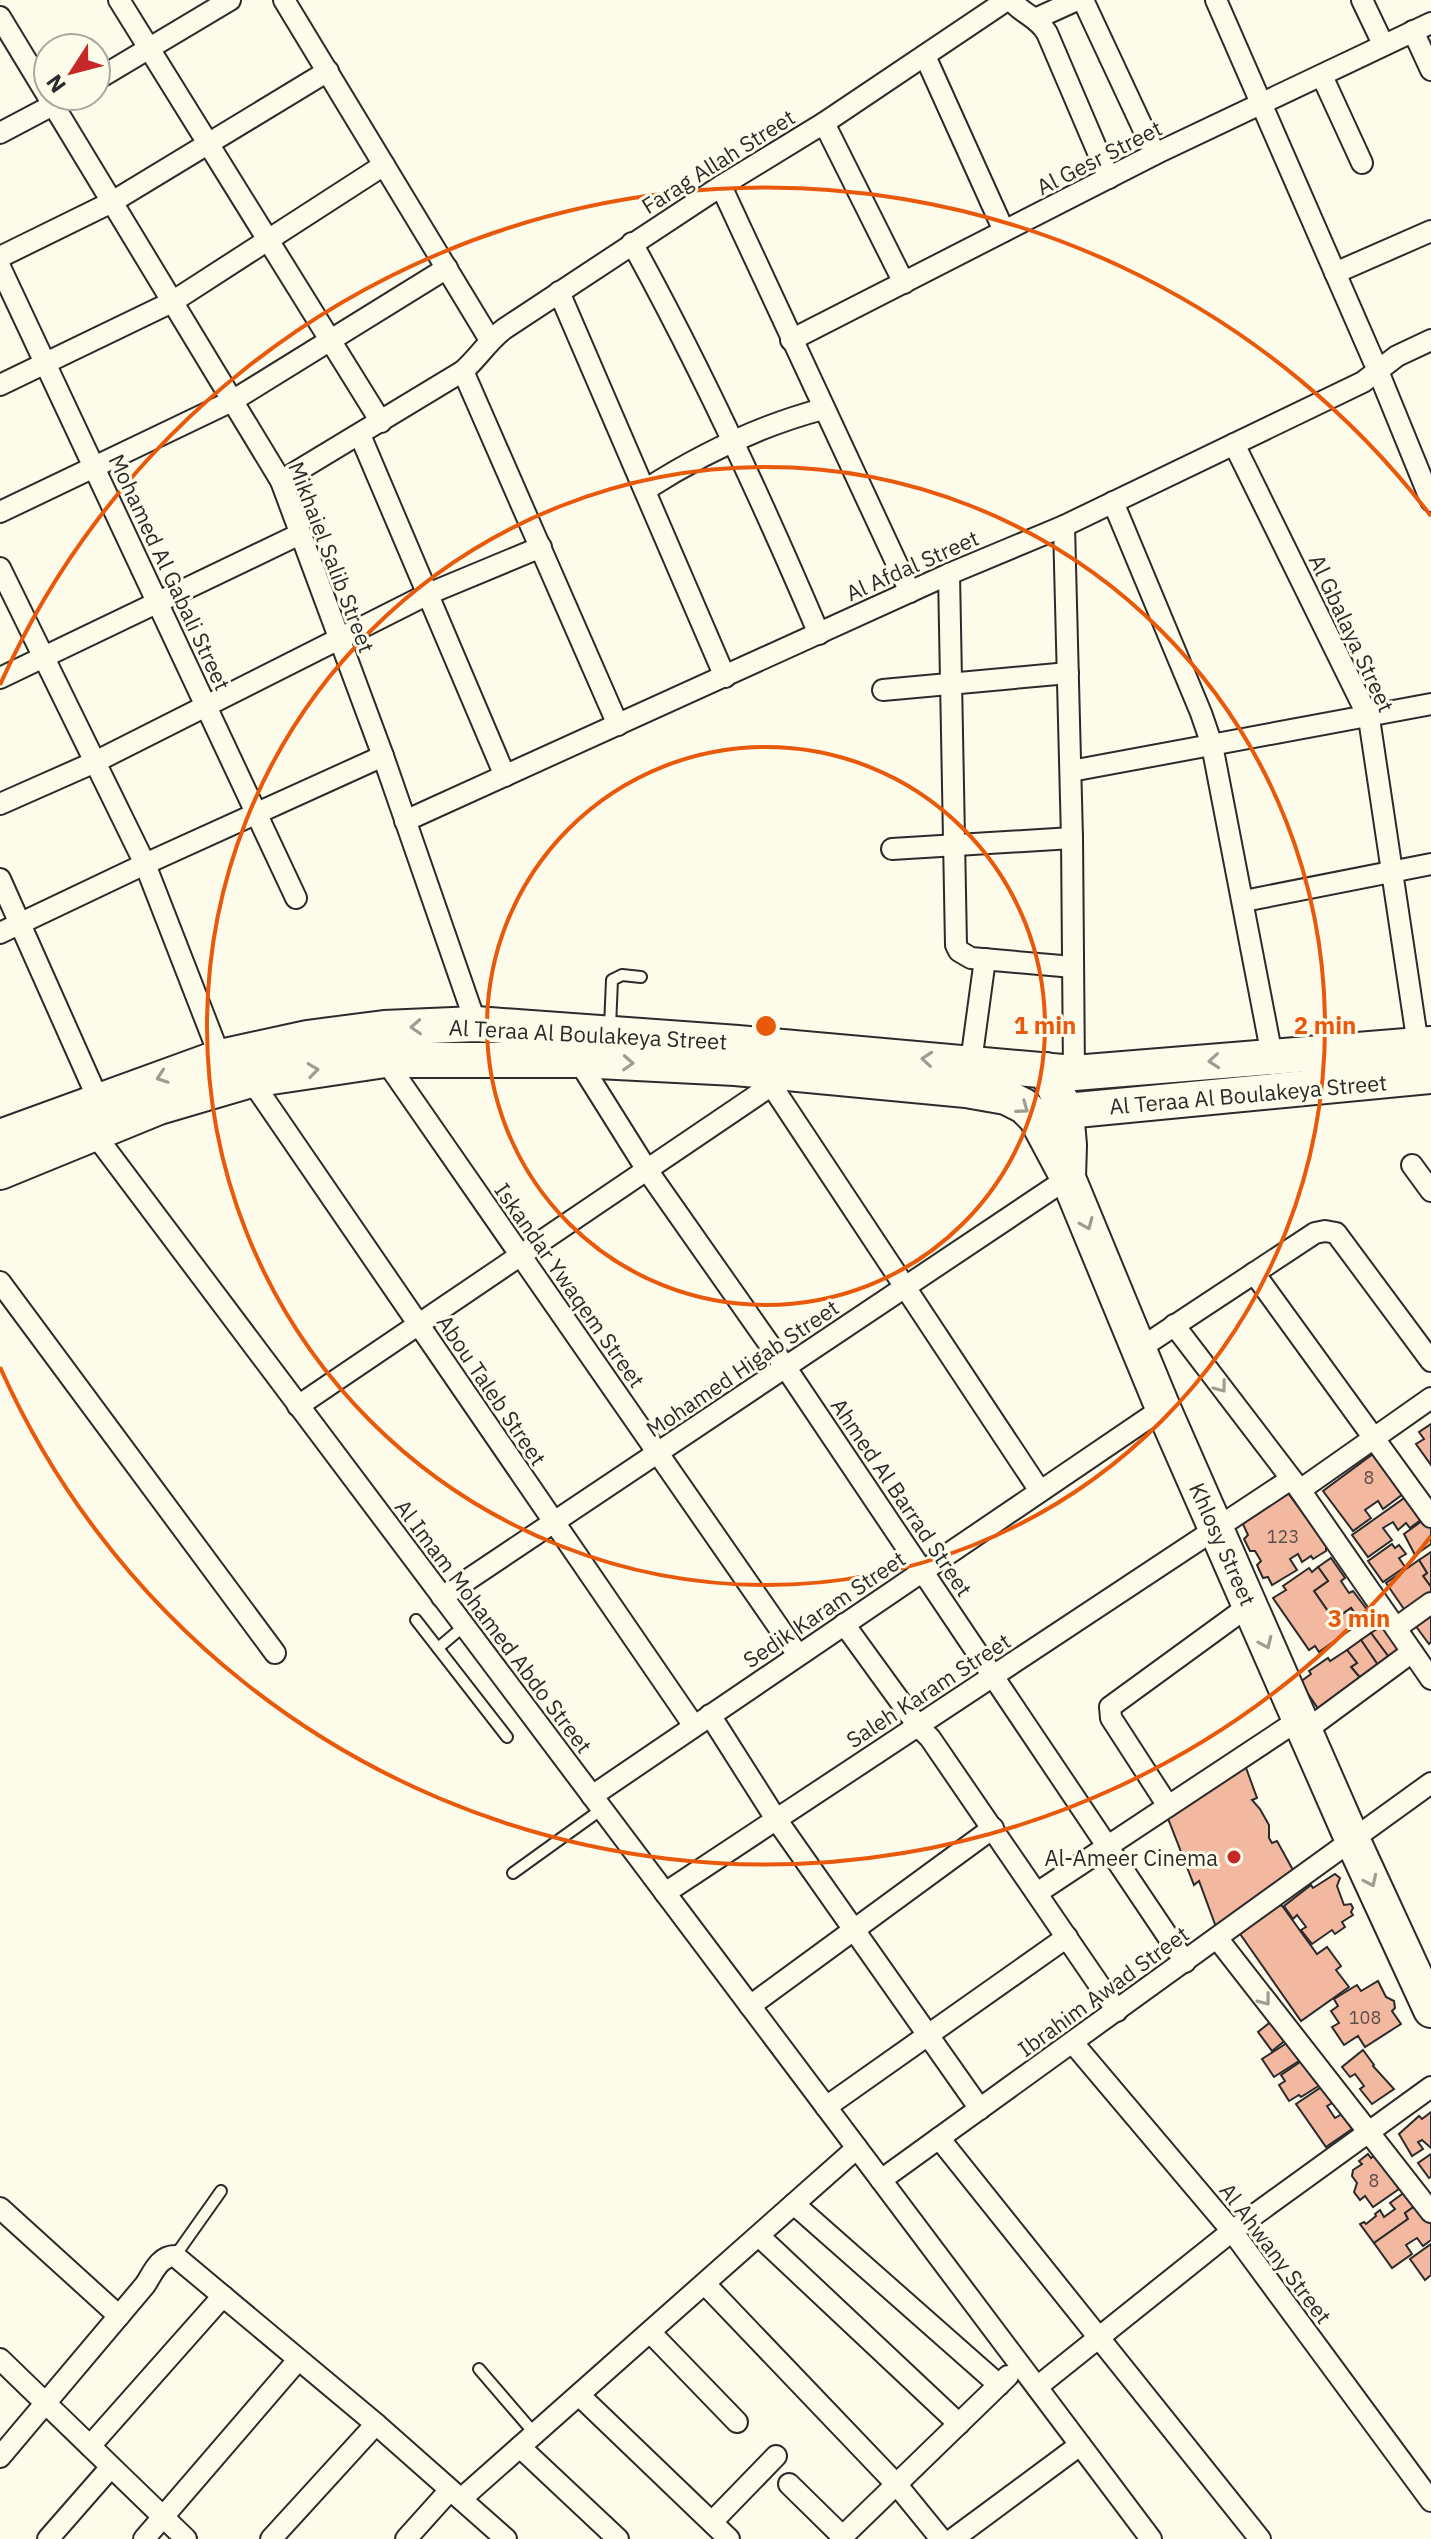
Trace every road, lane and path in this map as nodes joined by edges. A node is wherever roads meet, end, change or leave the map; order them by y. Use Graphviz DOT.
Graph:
graph roads {
  1 [pos="119,0"];
  2 [pos="230,0"];
  3 [pos="284,0"];
  4 [pos="1009,0"];
  5 [pos="1080,0"];
  6 [pos="1216,0"];
  7 [pos="1362,0"];
  8 [pos="0,17"];
  9 [pos="1035,19"];
  10 [pos="1422,27"];
  11 [pos="1383,44"];
  12 [pos="149,48"];
  13 [pos="925,56"];
  14 [pos="32,60"];
  15 [pos="112,70"];
  16 [pos="1431,70"];
  17 [pos="328,71"];
  18 [pos="1322,76"];
  19 [pos="1260,104"];
  20 [pos="41,112"];
  21 [pos="67,112"];
  22 [pos="824,123"];
  23 [pos="0,133"];
  24 [pos="208,143"];
  25 [pos="1155,154"];
  26 [pos="1362,163"];
  27 [pos="384,165"];
  28 [pos="1109,178"];
  29 [pos="721,186"];
  30 [pos="112,202"];
  31 [pos="1004,231"];
  32 [pos="1431,231"];
  33 [pos="269,241"];
  34 [pos="632,243"];
  35 [pos="0,257"];
  36 [pos="0,267"];
  37 [pos="447,268"];
  38 [pos="1335,273"];
  39 [pos="904,283"];
  40 [pos="559,292"];
  41 [pos="172,302"];
  42 [pos="490,340"];
  43 [pos="791,340"];
  44 [pos="1431,340"];
  45 [pos="331,341"];
  46 [pos="46,363"];
  47 [pos="463,371"];
  48 [pos="1378,371"];
  49 [pos="0,385"];
  50 [pos="232,401"];
  51 [pos="823,409"];
  52 [pos="381,422"];
  53 [pos="360,435"];
  54 [pos="734,440"];
  55 [pos="1234,444"];
  56 [pos="95,467"];
  57 [pos="281,481"];
  58 [pos="645,490"];
  59 [pos="1431,501"];
  60 [pos="1113,502"];
  61 [pos="0,512"];
  62 [pos="1064,526"];
  63 [pos="300,534"];
  64 [pos="541,547"];
  65 [pos="0,568"];
  66 [pos="949,574"];
  67 [pos="910,592"];
  68 [pos="428,594"];
  69 [pos="158,602"];
  70 [pos="819,634"];
  71 [pos="339,637"];
  72 [pos="43,657"];
  73 [pos="1068,673"];
  74 [pos="725,677"];
  75 [pos="0,678"];
  76 [pos="950,684"];
  77 [pos="883,690"];
  78 [pos="1431,704"];
  79 [pos="206,706"];
  80 [pos="1367,716"];
  81 [pos="618,725"];
  82 [pos="1212,745"];
  83 [pos="383,756"];
  84 [pos="95,762"];
  85 [pos="1071,771"];
  86 [pos="505,776"];
  87 [pos="0,804"];
  88 [pos="257,814"];
  89 [pos="405,821"];
  90 [pos="1072,838"];
  91 [pos="954,846"];
  92 [pos="892,849"];
  93 [pos="145,864"];
  94 [pos="1431,864"];
  95 [pos="1391,872"];
  96 [pos="0,879"];
  97 [pos="296,898"];
  98 [pos="1244,901"];
  99 [pos="21,923"];
  100 [pos="0,933"];
  101 [pos="985,959"];
  102 [pos="1073,967"];
  103 [pos="641,977"];
  104 [pos="476,1024"];
  105 [pos="610,1033"];
  106 [pos="1425,1044"];
  107 [pos="1272,1056"];
  108 [pos="220,1057"];
  109 [pos="385,1060"];
  110 [pos="578,1060"];
  111 [pos="971,1062"];
  112 [pos="752,1067"];
  113 [pos="1060,1072"];
  114 [pos="1431,1076"];
  115 [pos="251,1080"];
  116 [pos="1066,1111"];
  117 [pos="95,1116"];
  118 [pos="0,1137"];
  119 [pos="1412,1165"];
  120 [pos="647,1170"];
  121 [pos="0,1172"];
  122 [pos="1068,1178"];
  123 [pos="1431,1191"];
  124 [pos="521,1256"];
  125 [pos="1254,1273"];
  126 [pos="0,1282"];
  127 [pos="905,1288"];
  128 [pos="418,1325"];
  129 [pos="1174,1325"];
  130 [pos="1139,1349"];
  131 [pos="1431,1361"];
  132 [pos="786,1368"];
  133 [pos="1431,1398"];
  134 [pos="298,1406"];
  135 [pos="1163,1408"];
  136 [pos="1374,1438"];
  137 [pos="658,1453"];
  138 [pos="1296,1485"];
  139 [pos="1040,1491"];
  140 [pos="1431,1517"];
  141 [pos="554,1523"];
  142 [pos="1217,1528"];
  143 [pos="922,1571"];
  144 [pos="442,1597"];
  145 [pos="1431,1603"];
  146 [pos="1250,1605"];
  147 [pos="416,1620"];
  148 [pos="844,1624"];
  149 [pos="464,1626"];
  150 [pos="1396,1628"];
  151 [pos="438,1648"];
  152 [pos="1412,1652"];
  153 [pos="275,1653"];
  154 [pos="798,1655"];
  155 [pos="993,1676"];
  156 [pos="1431,1679"];
  157 [pos="702,1721"];
  158 [pos="1302,1725"];
  159 [pos="918,1726"];
  160 [pos="507,1737"];
  161 [pos="1431,1783"];
  162 [pos="597,1802"];
  163 [pos="1168,1806"];
  164 [pos="776,1819"];
  165 [pos="993,1828"];
  166 [pos="1353,1841"];
  167 [pos="1107,1846"];
  168 [pos="513,1873"];
  169 [pos="665,1893"];
  170 [pos="1037,1893"];
  171 [pos="854,1930"];
  172 [pos="1067,1937"];
  173 [pos="1217,1938"];
  174 [pos="1185,1962"];
  175 [pos="750,2006"];
  176 [pos="1431,2010"];
  177 [pos="1117,2011"];
  178 [pos="928,2035"];
  179 [pos="1073,2043"];
  180 [pos="1431,2087"];
  181 [pos="826,2107"];
  182 [pos="980,2109"];
  183 [pos="1368,2132"];
  184 [pos="939,2138"];
  185 [pos="857,2148"];
  186 [pos="881,2180"];
  187 [pos="221,2191"];
  188 [pos="794,2204"];
  189 [pos="0,2208"];
  190 [pos="1431,2212"];
  191 [pos="1232,2231"];
  192 [pos="759,2236"];
  193 [pos="175,2256"];
  194 [pos="705,2284"];
  195 [pos="223,2296"];
  196 [pos="119,2316"];
  197 [pos="650,2332"];
  198 [pos="1099,2337"];
  199 [pos="0,2359"];
  200 [pos="298,2360"];
  201 [pos="1020,2364"];
  202 [pos="479,2369"];
  203 [pos="999,2385"];
  204 [pos="1037,2387"];
  205 [pos="579,2395"];
  206 [pos="46,2404"];
  207 [pos="737,2422"];
  208 [pos="376,2424"];
  209 [pos="959,2424"];
  210 [pos="528,2440"];
  211 [pos="1080,2445"];
  212 [pos="90,2446"];
  213 [pos="3,2447"];
  214 [pos="776,2456"];
  215 [pos="111,2467"];
  216 [pos="789,2484"];
  217 [pos="897,2485"];
  218 [pos="456,2494"];
  219 [pos="1431,2501"];
  220 [pos="163,2517"];
  221 [pos="712,2522"];
  222 [pos="842,2538"];
  223 [pos="48,2539"];
  224 [pos="144,2539"];
  225 [pos="186,2539"];
  226 [pos="271,2539"];
  227 [pos="406,2539"];
  228 [pos="506,2539"];
  229 [pos="618,2539"];
  230 [pos="729,2539"];
  231 [pos="941,2539"];
  232 [pos="953,2539"];
  233 [pos="1151,2539"];
  234 [pos="1260,2539"];
  1 -- 12 [label="street"];
  2 -- 12 [label="street"];
  3 -- 17 [label="street"];
  4 -- 9 [label="street"];
  4 -- 13 [label="street, Farag Allah Street"];
  5 -- 9 [label="street"];
  5 -- 25 [label="street"];
  6 -- 19 [label="street"];
  7 -- 11 [label="street"];
  8 -- 14 [label="street, Mikhaiel Salib Street"];
  9 -- 28 [label="street"];
  10 -- 11 [label="street, Al Gesr Street"];
  10 -- 16 [label="street"];
  11 -- 18 [label="street, Al Gesr Street"];
  12 -- 15 [label="street"];
  12 -- 24 [label="street"];
  13 -- 22 [label="street, Farag Allah Street"];
  13 -- 31 [label="street"];
  17 -- 24 [label="street"];
  17 -- 27 [label="street"];
  18 -- 19 [label="street, Al Gesr Street"];
  18 -- 26 [label="street"];
  19 -- 25 [label="street, Al Gesr Street"];
  19 -- 38 [label="street"];
  20 -- 23 [label="street"];
  21 -- 30 [label="street, Mikhaiel Salib Street"];
  22 -- 29 [label="street, Farag Allah Street"];
  22 -- 39 [label="street"];
  24 -- 30 [label="street"];
  24 -- 33 [label="street"];
  25 -- 28 [label="street, Al Gesr Street"];
  27 -- 33 [label="street"];
  27 -- 37 [label="street"];
  28 -- 31 [label="street, Al Gesr Street"];
  29 -- 34 [label="street, Farag Allah Street"];
  29 -- 43 [label="street"];
  30 -- 35 [label="street"];
  30 -- 41 [label="street, Mikhaiel Salib Street"];
  31 -- 39 [label="street, Al Gesr Street"];
  32 -- 38 [label="street"];
  33 -- 41 [label="street"];
  33 -- 45 [label="street"];
  34 -- 40 [label="street, Farag Allah Street"];
  34 -- 54 [label="street"];
  36 -- 46 [label="street, Mohamed Al Gabali Street"];
  37 -- 42 [label="street"];
  37 -- 45 [label="street"];
  38 -- 48 [label="street"];
  39 -- 43 [label="street, Al Gesr Street"];
  40 -- 42 [label="street, Farag Allah Street"];
  40 -- 58 [label="street"];
  41 -- 46 [label="street"];
  41 -- 50 [label="street, Mikhaiel Salib Street"];
  42 -- 47 [label="street, Farag Allah Street"];
  43 -- 51 [label="street"];
  44 -- 48 [label="street, Al Afdal Street"];
  45 -- 50 [label="street"];
  45 -- 52 [label="street"];
  46 -- 49 [label="street"];
  46 -- 56 [label="street, Mohamed Al Gabali Street"];
  47 -- 52 [label="street, Farag Allah Street"];
  47 -- 64 [label="street"];
  48 -- 55 [label="street, Al Afdal Street"];
  48 -- 59 [label="street"];
  50 -- 56 [label="street"];
  50 -- 57 [label="street, Mikhaiel Salib Street"];
  51 -- 54 [label="street"];
  51 -- 67 [label="street"];
  52 -- 53 [label="street, Farag Allah Street"];
  53 -- 57 [label="street, Farag Allah Street"];
  53 -- 68 [label="street"];
  54 -- 58 [label="street"];
  54 -- 70 [label="street"];
  55 -- 60 [label="street, Al Afdal Street"];
  55 -- 80 [label="street, Al Gbalaya Street"];
  56 -- 61 [label="street"];
  56 -- 69 [label="street, Mohamed Al Gabali Street"];
  57 -- 63 [label="street, Mikhaiel Salib Street"];
  58 -- 74 [label="street"];
  60 -- 62 [label="street, Al Afdal Street"];
  60 -- 82 [label="street"];
  62 -- 66 [label="street, Al Afdal Street"];
  62 -- 73 [label="street"];
  63 -- 69 [label="street"];
  63 -- 71 [label="street, Mikhaiel Salib Street"];
  64 -- 68 [label="street"];
  64 -- 81 [label="street"];
  65 -- 72 [label="street"];
  66 -- 67 [label="street, Al Afdal Street"];
  66 -- 76 [label="street"];
  67 -- 70 [label="street, Al Afdal Street"];
  68 -- 71 [label="street"];
  68 -- 86 [label="street"];
  69 -- 72 [label="street"];
  69 -- 79 [label="street, Mohamed Al Gabali Street"];
  70 -- 74 [label="street, Al Afdal Street"];
  71 -- 79 [label="street"];
  71 -- 83 [label="street, Mikhaiel Salib Street"];
  72 -- 75 [label="street"];
  72 -- 84 [label="street"];
  73 -- 76 [label="street"];
  73 -- 85 [label="street"];
  74 -- 81 [label="street, Al Afdal Street"];
  76 -- 77 [label="street"];
  76 -- 91 [label="street"];
  78 -- 80 [label="street"];
  79 -- 84 [label="street"];
  79 -- 88 [label="street, Mohamed Al Gabali Street"];
  80 -- 82 [label="street"];
  80 -- 95 [label="street, Al Gbalaya Street"];
  81 -- 86 [label="street, Al Afdal Street"];
  82 -- 85 [label="street"];
  82 -- 98 [label="street"];
  83 -- 88 [label="street"];
  83 -- 89 [label="street, Mikhaiel Salib Street"];
  84 -- 87 [label="street"];
  84 -- 93 [label="street"];
  85 -- 90 [label="street"];
  86 -- 89 [label="street, Al Afdal Street"];
  88 -- 93 [label="street"];
  88 -- 97 [label="street, Mohamed Al Gabali Street"];
  89 -- 104 [label="street, Mikhaiel Salib Street"];
  90 -- 91 [label="street"];
  90 -- 102 [label="street"];
  91 -- 92 [label="street"];
  91 -- 101 [label="street"];
  93 -- 99 [label="street"];
  93 -- 108 [label="street"];
  94 -- 95 [label="street"];
  95 -- 98 [label="street"];
  95 -- 106 [label="street, Al Gbalaya Street"];
  96 -- 99 [label="street, Al Imam Mohamed Abdo Street"];
  98 -- 107 [label="street"];
  99 -- 100 [label="street"];
  99 -- 117 [label="street, Al Imam Mohamed Abdo Street"];
  101 -- 102 [label="street"];
  101 -- 111 [label="street"];
  102 -- 113 [label="street"];
  103 -- 105 [label="lane"];
  104 -- 105 [label="main road, Al Teraa Al Boulakeya Street"];
  104 -- 108 [label="main road, Al Teraa Al Boulakeya Street, one-way"];
  105 -- 112 [label="main road, Al Teraa Al Boulakeya Street"];
  106 -- 107 [label="main road, Al Teraa Al Boulakeya Street"];
  107 -- 113 [label="main road, Al Teraa Al Boulakeya Street, one-way"];
  108 -- 117 [label="main road, Al Teraa Al Boulakeya Street, one-way"];
  109 -- 110 [label="main road, Al Teraa Al Boulakeya Street"];
  115 -- 109 [label="main road, Al Teraa Al Boulakeya Street, one-way"];
  109 -- 124 [label="street, Iskandar Ywaqem Street"];
  110 -- 112 [label="main road, Al Teraa Al Boulakeya Street, one-way"];
  110 -- 120 [label="street, Ahmed Al Barrad Street"];
  111 -- 112 [label="main road, Al Teraa Al Boulakeya Street, one-way"];
  111 -- 113 [label="main road, Al Teraa Al Boulakeya Street"];
  112 -- 120 [label="street"];
  112 -- 122 [label="main road, Al Teraa Al Boulakeya Street, one-way"];
  112 -- 127 [label="street"];
  113 -- 116 [label="main road, Khlosy Street"];
  114 -- 116 [label="main road, Al Teraa Al Boulakeya Street"];
  115 -- 117 [label="main road, Al Teraa Al Boulakeya Street"];
  115 -- 128 [label="street, Abou Taleb Street"];
  116 -- 122 [label="main road, Khlosy Street"];
  117 -- 118 [label="main road, Al Teraa Al Boulakeya Street"];
  117 -- 121 [label="main road, Al Teraa Al Boulakeya Street"];
  117 -- 134 [label="street, Al Imam Mohamed Abdo Street"];
  119 -- 123 [label="street"];
  120 -- 124 [label="street"];
  120 -- 132 [label="street, Ahmed Al Barrad Street"];
  122 -- 127 [label="street, Mohamed Higab Street"];
  122 -- 130 [label="main road, Khlosy Street, one-way"];
  124 -- 128 [label="street"];
  124 -- 137 [label="street, Iskandar Ywaqem Street"];
  125 -- 129 [label="street"];
  125 -- 131 [label="street"];
  125 -- 136 [label="street"];
  126 -- 153 [label="street"];
  127 -- 132 [label="street, Mohamed Higab Street"];
  127 -- 139 [label="street"];
  128 -- 134 [label="street"];
  128 -- 141 [label="street, Abou Taleb Street"];
  129 -- 130 [label="street"];
  129 -- 138 [label="street, one-way"];
  130 -- 135 [label="main road, Khlosy Street"];
  132 -- 137 [label="street, Mohamed Higab Street"];
  132 -- 143 [label="street, Ahmed Al Barrad Street"];
  133 -- 136 [label="street, Saleh Karam Street"];
  134 -- 144 [label="street, Al Imam Mohamed Abdo Street"];
  135 -- 139 [label="street, Sedik Karam Street"];
  135 -- 142 [label="main road, Khlosy Street"];
  136 -- 138 [label="street, Saleh Karam Street"];
  136 -- 140 [label="street"];
  137 -- 141 [label="street, Mohamed Higab Street"];
  137 -- 154 [label="street, Iskandar Ywaqem Street"];
  138 -- 142 [label="street, Saleh Karam Street"];
  138 -- 150 [label="street"];
  139 -- 143 [label="street, Sedik Karam Street"];
  141 -- 144 [label="street, Mohamed Higab Street"];
  141 -- 157 [label="street, Abou Taleb Street"];
  142 -- 146 [label="main road, Khlosy Street"];
  142 -- 155 [label="street, Saleh Karam Street"];
  143 -- 148 [label="street, Sedik Karam Street"];
  143 -- 155 [label="street, Ahmed Al Barrad Street"];
  144 -- 149 [label="street, Al Imam Mohamed Abdo Street"];
  145 -- 150 [label="street"];
  146 -- 158 [label="main road, Khlosy Street, one-way"];
  146 -- 163 [label="street"];
  147 -- 151 [label="lane"];
  148 -- 154 [label="street, Sedik Karam Street"];
  148 -- 159 [label="street"];
  149 -- 151 [label="lane"];
  149 -- 162 [label="street, Al Imam Mohamed Abdo Street"];
  150 -- 152 [label="street"];
  151 -- 160 [label="lane"];
  152 -- 156 [label="street"];
  152 -- 158 [label="street"];
  154 -- 157 [label="street, Sedik Karam Street"];
  155 -- 159 [label="street, Saleh Karam Street"];
  155 -- 167 [label="street, Ahmed Al Barrad Street"];
  157 -- 162 [label="street, Sedik Karam Street"];
  157 -- 164 [label="street, Abou Taleb Street"];
  158 -- 163 [label="street"];
  158 -- 166 [label="main road, Khlosy Street"];
  159 -- 164 [label="street, Saleh Karam Street"];
  159 -- 165 [label="street"];
  161 -- 166 [label="street, Ibrahim Awad Street"];
  162 -- 168 [label="lane"];
  162 -- 169 [label="street, Al Imam Mohamed Abdo Street"];
  163 -- 167 [label="street"];
  164 -- 169 [label="street, Saleh Karam Street"];
  164 -- 171 [label="street, Abou Taleb Street"];
  165 -- 170 [label="street"];
  165 -- 171 [label="street"];
  166 -- 173 [label="street, Ibrahim Awad Street"];
  166 -- 176 [label="main road, Khlosy Street, one-way"];
  167 -- 170 [label="street"];
  167 -- 174 [label="street, Ahmed Al Barrad Street"];
  169 -- 175 [label="street, Al Imam Mohamed Abdo Street"];
  170 -- 172 [label="street"];
  171 -- 175 [label="street"];
  171 -- 178 [label="street, Abou Taleb Street"];
  172 -- 177 [label="street"];
  172 -- 178 [label="street"];
  173 -- 174 [label="street, Ibrahim Awad Street"];
  173 -- 183 [label="street, one-way"];
  174 -- 177 [label="street, Ibrahim Awad Street"];
  175 -- 181 [label="street, Al Imam Mohamed Abdo Street"];
  177 -- 179 [label="street, Ibrahim Awad Street"];
  178 -- 181 [label="street"];
  178 -- 182 [label="street, Abou Taleb Street"];
  179 -- 182 [label="street, Ibrahim Awad Street"];
  179 -- 191 [label="street, Al Ahwany Street"];
  180 -- 183 [label="street"];
  181 -- 185 [label="street, Al Imam Mohamed Abdo Street"];
  182 -- 184 [label="street, Ibrahim Awad Street"];
  183 -- 190 [label="street"];
  183 -- 191 [label="street"];
  184 -- 186 [label="street, Ibrahim Awad Street"];
  184 -- 198 [label="street"];
  185 -- 186 [label="street, Al Imam Mohamed Abdo Street"];
  185 -- 188 [label="street"];
  186 -- 201 [label="street, Al Imam Mohamed Abdo Street"];
  187 -- 193 [label="lane"];
  188 -- 192 [label="street"];
  188 -- 203 [label="street"];
  189 -- 196 [label="street"];
  191 -- 198 [label="street"];
  191 -- 219 [label="street, Al Ahwany Street"];
  192 -- 194 [label="street"];
  192 -- 209 [label="street"];
  193 -- 195 [label="street"];
  193 -- 196 [label="street"];
  194 -- 197 [label="street"];
  194 -- 217 [label="street"];
  195 -- 200 [label="street"];
  195 -- 212 [label="street"];
  196 -- 206 [label="street"];
  197 -- 205 [label="street"];
  197 -- 207 [label="street"];
  198 -- 204 [label="street"];
  198 -- 234 [label="street"];
  199 -- 206 [label="street"];
  200 -- 208 [label="street"];
  200 -- 220 [label="street"];
  201 -- 203 [label="street"];
  201 -- 204 [label="street, Al Imam Mohamed Abdo Street"];
  202 -- 210 [label="lane"];
  203 -- 209 [label="street"];
  204 -- 211 [label="street, Al Imam Mohamed Abdo Street"];
  205 -- 210 [label="street"];
  205 -- 221 [label="street"];
  206 -- 212 [label="street"];
  206 -- 213 [label="street"];
  208 -- 218 [label="street"];
  208 -- 226 [label="street"];
  209 -- 217 [label="street"];
  210 -- 218 [label="street"];
  210 -- 229 [label="street"];
  211 -- 232 [label="street"];
  211 -- 233 [label="street, Al Imam Mohamed Abdo Street"];
  212 -- 215 [label="street"];
  214 -- 221 [label="street"];
  215 -- 220 [label="street"];
  215 -- 223 [label="street"];
  216 -- 222 [label="street"];
  217 -- 222 [label="street"];
  217 -- 231 [label="street"];
  218 -- 227 [label="street"];
  218 -- 228 [label="street"];
  220 -- 224 [label="street"];
  220 -- 225 [label="street"];
  221 -- 230 [label="street"];
}
